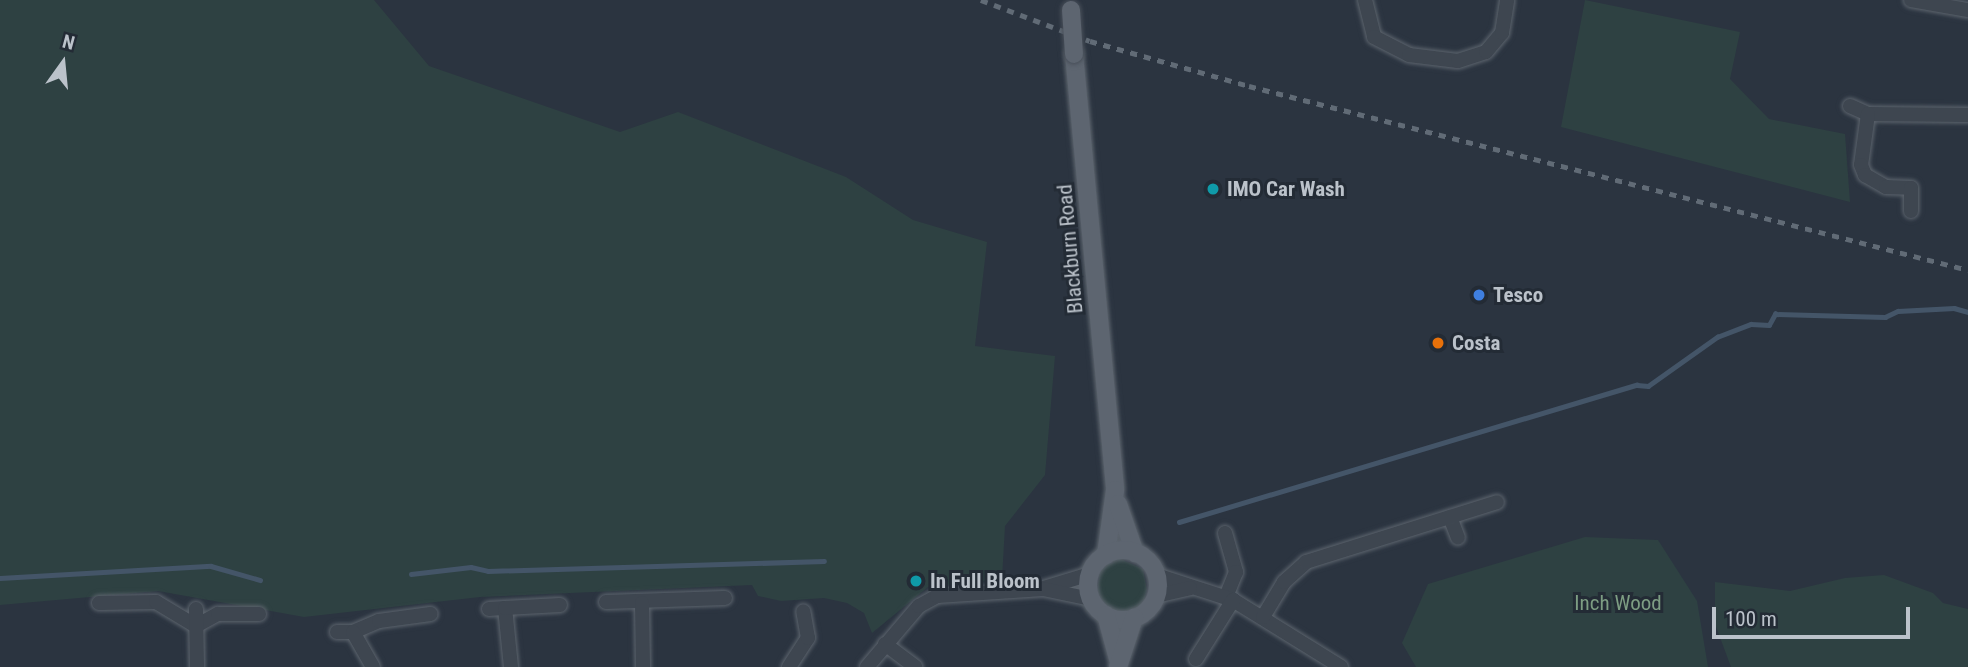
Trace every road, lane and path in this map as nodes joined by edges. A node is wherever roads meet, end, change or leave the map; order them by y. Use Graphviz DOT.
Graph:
graph roads {
  1 [pos="1365,0"];
  2 [pos="1507,0"];
  3 [pos="1910,0"];
  4 [pos="1071,5"];
  5 [pos="1968,10"];
  6 [pos="1850,106"];
  7 [pos="1868,114"];
  8 [pos="1968,115"];
  9 [pos="1911,211"];
  10 [pos="1115,494"];
  11 [pos="1497,502"];
  12 [pos="1450,517"];
  13 [pos="1225,533"];
  14 [pos="1458,538"];
  15 [pos="1135,552"];
  16 [pos="1106,555"];
  17 [pos="1090,574"];
  18 [pos="1156,575"];
  19 [pos="1190,588"];
  20 [pos="1043,589"];
  21 [pos="1156,596"];
  22 [pos="725,598"];
  23 [pos="1229,598"];
  24 [pos="1091,599"];
  25 [pos="606,602"];
  26 [pos="99,603"];
  27 [pos="642,603"];
  28 [pos="560,605"];
  29 [pos="505,608"];
  30 [pos="196,609"];
  31 [pos="489,609"];
  32 [pos="803,611"];
  33 [pos="260,614"];
  34 [pos="431,614"];
  35 [pos="1106,615"];
  36 [pos="1263,617"];
  37 [pos="1134,618"];
  38 [pos="196,626"];
  39 [pos="337,632"];
  40 [pos="353,632"];
  41 [pos="886,644"];
  42 [pos="1196,659"];
  43 [pos="1118,663"];
  44 [pos="197,667"];
  45 [pos="373,667"];
  46 [pos="511,667"];
  47 [pos="643,667"];
  48 [pos="789,667"];
  49 [pos="867,667"];
  50 [pos="915,667"];
  51 [pos="1341,667"];
  1 -- 2 [label="street"];
  3 -- 5 [label="street"];
  4 -- 10 [label="main road, Blackburn Road, bridge"];
  6 -- 7 [label="street"];
  7 -- 8 [label="street"];
  7 -- 9 [label="street"];
  10 -- 15 [label="main road, Blackburn Road"];
  10 -- 16 [label="main road, Blackburn Road"];
  11 -- 12 [label="street"];
  12 -- 14 [label="street"];
  12 -- 36 [label="street"];
  13 -- 23 [label="street"];
  15 -- 16 [label="main road"];
  15 -- 18 [label="main road"];
  16 -- 17 [label="main road"];
  17 -- 20 [label="street"];
  17 -- 24 [label="main road"];
  18 -- 19 [label="street"];
  18 -- 21 [label="main road"];
  19 -- 21 [label="street"];
  19 -- 23 [label="street"];
  20 -- 24 [label="street"];
  20 -- 41 [label="street"];
  21 -- 37 [label="main road"];
  22 -- 27 [label="street"];
  23 -- 36 [label="street"];
  23 -- 42 [label="street"];
  24 -- 35 [label="main road"];
  25 -- 27 [label="street"];
  26 -- 38 [label="street"];
  27 -- 47 [label="street"];
  28 -- 29 [label="street"];
  29 -- 31 [label="street"];
  29 -- 46 [label="street"];
  30 -- 38 [label="street"];
  32 -- 48 [label="street"];
  33 -- 38 [label="street"];
  34 -- 40 [label="street"];
  35 -- 37 [label="main road"];
  35 -- 43 [label="main road"];
  36 -- 51 [label="street"];
  37 -- 43 [label="main road"];
  38 -- 44 [label="street"];
  39 -- 40 [label="street"];
  40 -- 45 [label="street"];
  41 -- 49 [label="street"];
  41 -- 50 [label="street"];
}
